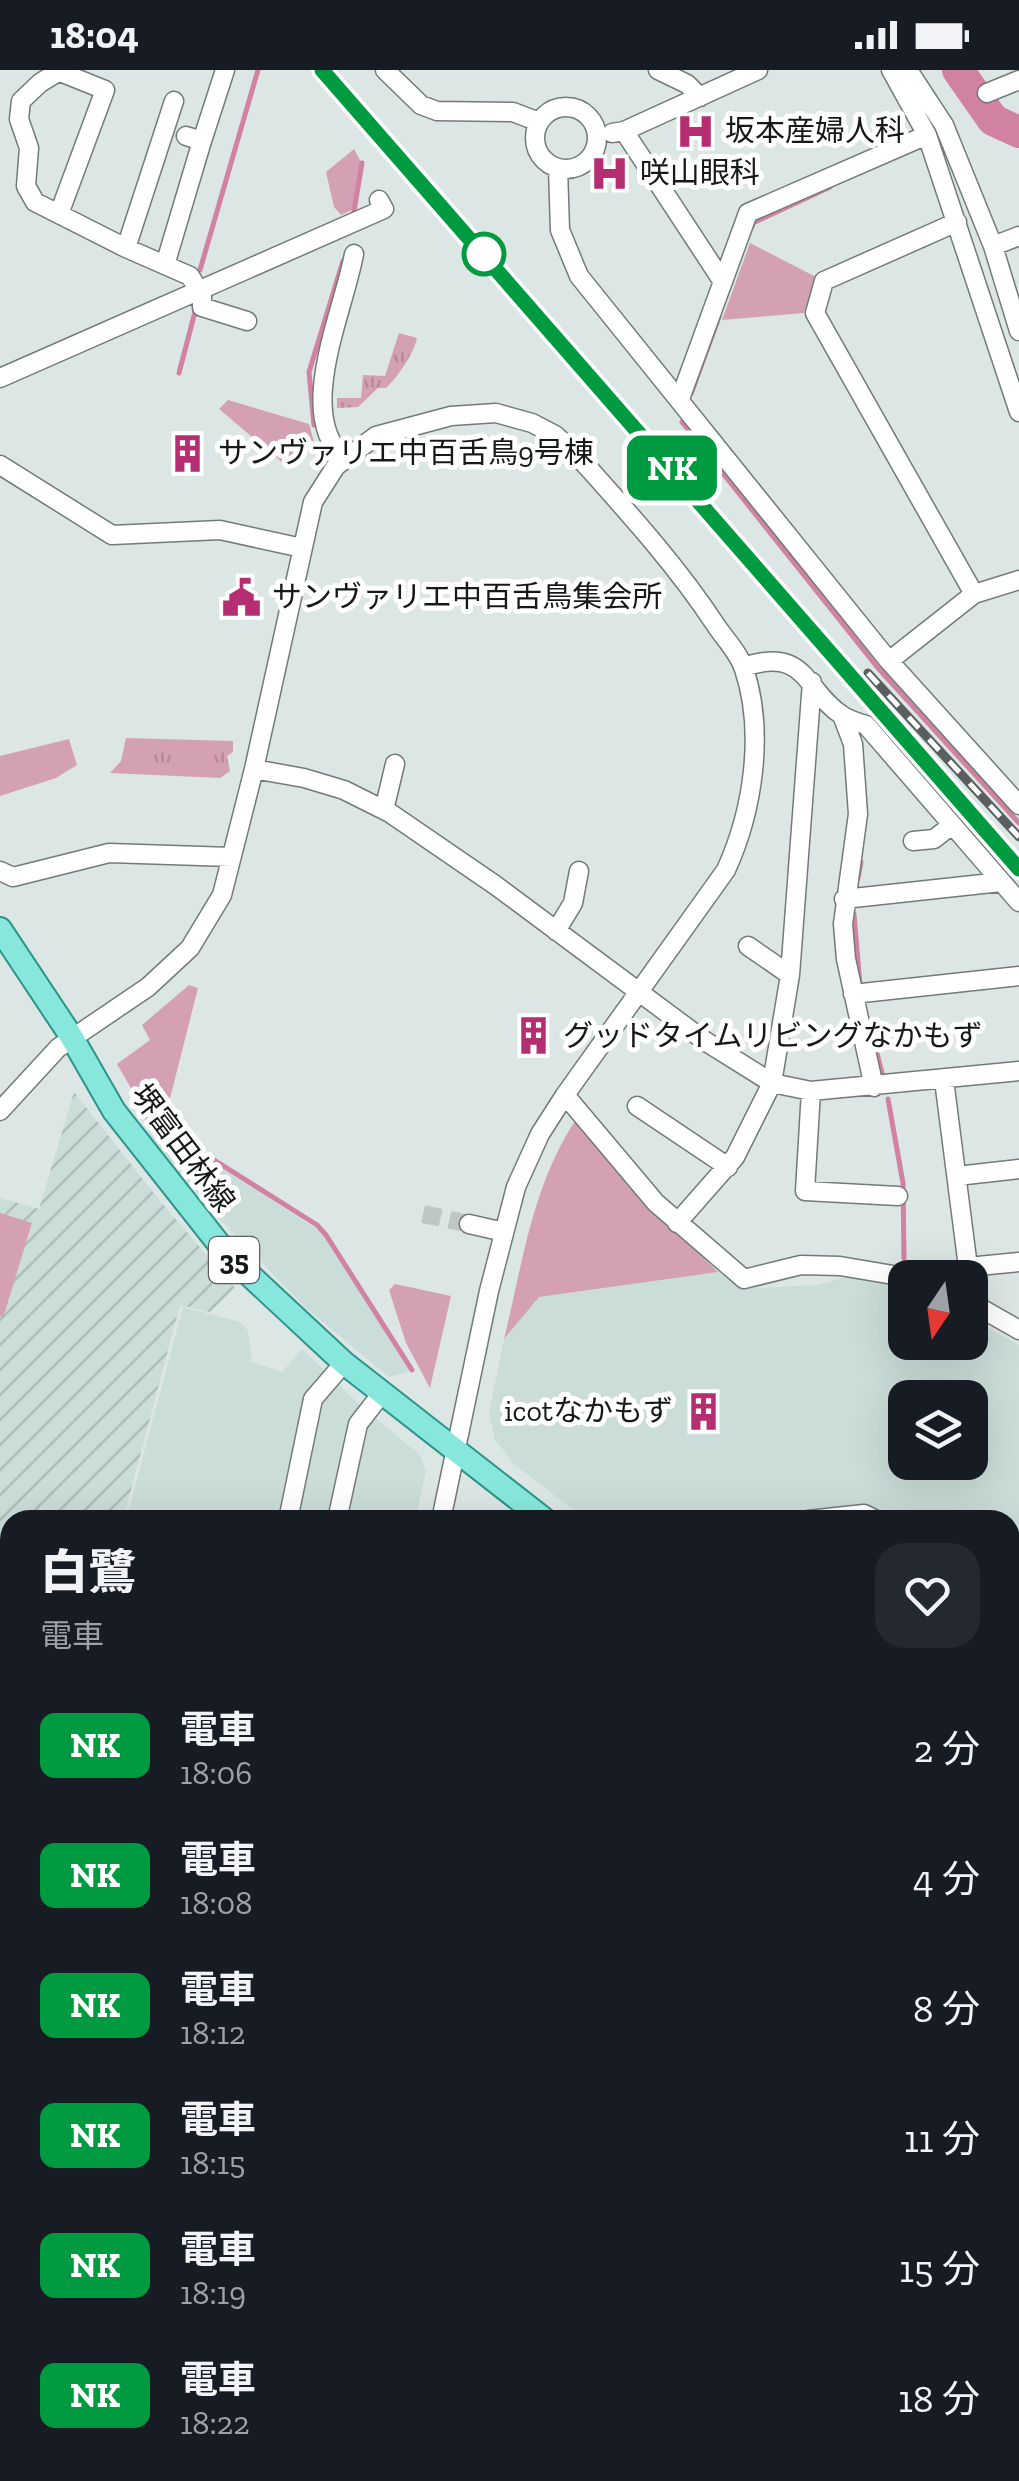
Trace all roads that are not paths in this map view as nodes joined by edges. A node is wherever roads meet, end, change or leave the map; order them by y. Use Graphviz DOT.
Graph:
graph roads {
  1 [pos="224,70"];
  2 [pos="385,70"];
  3 [pos="658,70"];
  4 [pos="758,70"];
  5 [pos="891,70"];
  6 [pos="908,70"];
  7 [pos="61,71"];
  8 [pos="1019,80"];
  9 [pos="987,92"];
  10 [pos="700,97"];
  11 [pos="174,101"];
  12 [pos="0,111"];
  13 [pos="19,119"];
  14 [pos="540,122"];
  15 [pos="624,131"];
  16 [pos="597,134"];
  17 [pos="927,135"];
  18 [pos="558,168"];
  19 [pos="379,200"];
  20 [pos="59,214"];
  21 [pos="957,222"];
  22 [pos="1019,236"];
  23 [pos="993,246"];
  24 [pos="126,248"];
  25 [pos="354,254"];
  26 [pos="166,265"];
  27 [pos="722,282"];
  28 [pos="200,291"];
  29 [pos="247,321"];
  30 [pos="1018,323"];
  31 [pos="0,378"];
  32 [pos="680,399"];
  33 [pos="1018,407"];
  34 [pos="345,459"];
  35 [pos="0,465"];
  36 [pos="302,548"];
  37 [pos="1019,580"];
  38 [pos="974,594"];
  39 [pos="889,661"];
  40 [pos="743,666"];
  41 [pos="812,682"];
  42 [pos="842,716"];
  43 [pos="395,764"];
  44 [pos="254,769"];
  45 [pos="1019,805"];
  46 [pos="384,810"];
  47 [pos="952,825"];
  48 [pos="912,841"];
  49 [pos="231,857"];
  50 [pos="0,871"];
  51 [pos="580,871"];
  52 [pos="1001,882"];
  53 [pos="844,898"];
  54 [pos="1019,902"];
  55 [pos="0,929"];
  56 [pos="556,931"];
  57 [pos="748,946"];
  58 [pos="790,976"];
  59 [pos="1019,976"];
  60 [pos="640,993"];
  61 [pos="853,994"];
  62 [pos="71,1036"];
  63 [pos="1019,1071"];
  64 [pos="944,1080"];
  65 [pos="772,1083"];
  66 [pos="874,1086"];
  67 [pos="811,1092"];
  68 [pos="565,1095"];
  69 [pos="637,1106"];
  70 [pos="0,1111"];
  71 [pos="728,1167"];
  72 [pos="1019,1169"];
  73 [pos="957,1176"];
  74 [pos="898,1196"];
  75 [pos="677,1223"];
  76 [pos="469,1224"];
  77 [pos="504,1232"];
  78 [pos="965,1260"];
  79 [pos="1019,1262"];
  80 [pos="988,1268"];
  81 [pos="888,1274"];
  82 [pos="988,1312"];
  83 [pos="1019,1330"];
  84 [pos="344,1363"];
  85 [pos="382,1394"];
  86 [pos="458,1452"];
  87 [pos="290,1510"];
  88 [pos="339,1510"];
  89 [pos="444,1510"];
  90 [pos="531,1510"];
  1 -- 26 [label="street"];
  2 -- 14 [label="street"];
  3 -- 10 [label="street"];
  4 -- 10 [label="street"];
  5 -- 17 [label="street"];
  6 -- 23 [label="street"];
  7 -- 13 [label="street"];
  7 -- 20 [label="street"];
  8 -- 9 [label="street"];
  10 -- 15 [label="street"];
  11 -- 24 [label="street"];
  12 -- 13 [label="street"];
  13 -- 20 [label="street"];
  14 -- 16 [label="street"];
  14 -- 18 [label="street"];
  15 -- 16 [label="street"];
  15 -- 27 [label="street"];
  16 -- 18 [label="street"];
  17 -- 21 [label="street"];
  17 -- 27 [label="street"];
  18 -- 32 [label="street"];
  19 -- 28 [label="street"];
  20 -- 24 [label="street"];
  21 -- 33 [label="street"];
  21 -- 38 [label="street"];
  22 -- 23 [label="street"];
  23 -- 30 [label="street"];
  24 -- 26 [label="street"];
  25 -- 34 [label="street"];
  26 -- 28 [label="street"];
  27 -- 32 [label="street"];
  28 -- 29 [label="street"];
  28 -- 31 [label="street"];
  32 -- 39 [label="street"];
  34 -- 36 [label="street"];
  34 -- 40 [label="street"];
  35 -- 36 [label="street"];
  36 -- 44 [label="street"];
  37 -- 38 [label="street"];
  38 -- 39 [label="street"];
  39 -- 45 [label="street"];
  40 -- 41 [label="street"];
  40 -- 60 [label="street"];
  41 -- 42 [label="street"];
  41 -- 58 [label="street"];
  42 -- 47 [label="street"];
  42 -- 53 [label="street"];
  43 -- 46 [label="street"];
  44 -- 46 [label="street"];
  44 -- 49 [label="street"];
  46 -- 56 [label="street"];
  47 -- 48 [label="street"];
  47 -- 52 [label="street"];
  49 -- 50 [label="street"];
  49 -- 62 [label="street"];
  51 -- 56 [label="street"];
  52 -- 53 [label="street"];
  52 -- 54 [label="street"];
  53 -- 61 [label="street"];
  55 -- 62 [label="main road, 堺富田林線 / 35"];
  56 -- 60 [label="street"];
  57 -- 58 [label="street"];
  58 -- 65 [label="street"];
  59 -- 61 [label="street"];
  60 -- 65 [label="street"];
  60 -- 68 [label="street"];
  61 -- 66 [label="street"];
  62 -- 70 [label="street"];
  62 -- 84 [label="main road, 堺富田林線 / 35"];
  63 -- 64 [label="street"];
  64 -- 66 [label="street"];
  64 -- 73 [label="street"];
  65 -- 67 [label="street"];
  65 -- 71 [label="street"];
  66 -- 67 [label="street"];
  67 -- 74 [label="street"];
  68 -- 75 [label="street"];
  68 -- 77 [label="street"];
  69 -- 71 [label="street"];
  71 -- 75 [label="street"];
  72 -- 73 [label="street"];
  73 -- 78 [label="street"];
  75 -- 81 [label="street"];
  76 -- 77 [label="street"];
  77 -- 86 [label="street"];
  79 -- 80 [label="street"];
  82 -- 83 [label="street"];
  84 -- 85 [label="main road, 堺富田林線 / 35"];
  84 -- 87 [label="street"];
  85 -- 86 [label="main road, 堺富田林線 / 35"];
  85 -- 88 [label="street"];
  86 -- 89 [label="street"];
  86 -- 90 [label="main road, 堺富田林線 / 35"];
}
